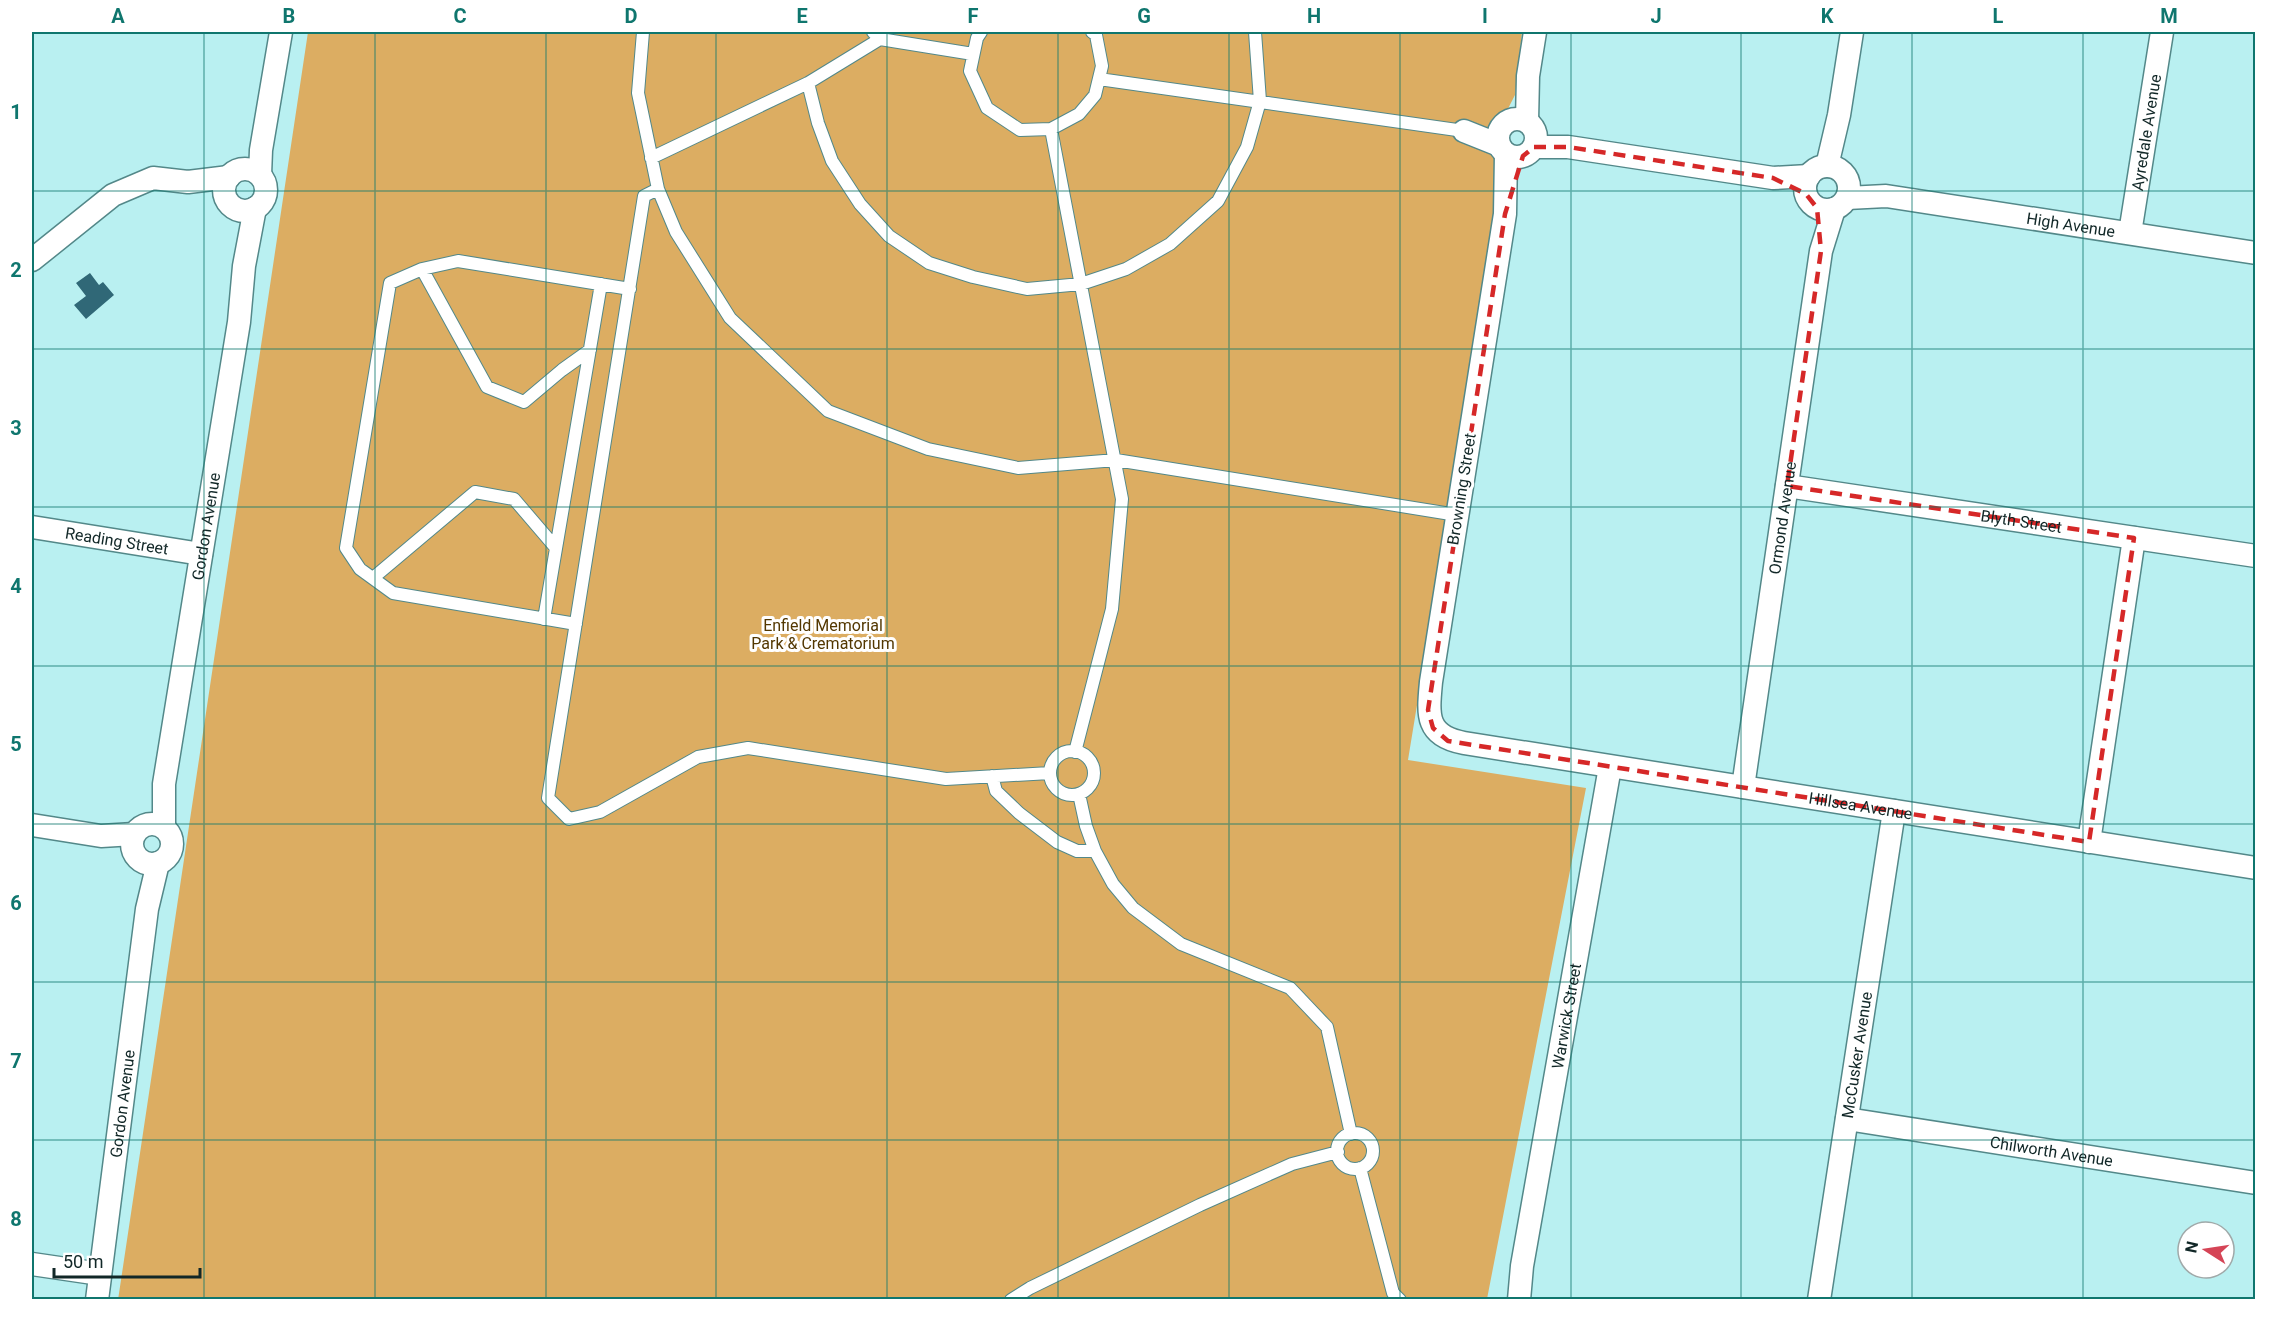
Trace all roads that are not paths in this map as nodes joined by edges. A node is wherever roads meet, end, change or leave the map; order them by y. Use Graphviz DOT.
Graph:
graph roads {
  1 [pos="281,32"];
  2 [pos="643,32"];
  3 [pos="981,32"];
  4 [pos="1092,32"];
  5 [pos="1255,32"];
  6 [pos="1535,32"];
  7 [pos="1852,32"];
  8 [pos="2162,32"];
  9 [pos="876,35"];
  10 [pos="973,54"];
  11 [pos="1099,79"];
  12 [pos="808,83"];
  13 [pos="1260,101"];
  14 [pos="1051,129"];
  15 [pos="1464,131"];
  16 [pos="1517,138"];
  17 [pos="651,158"];
  18 [pos="240,188"];
  19 [pos="1829,188"];
  20 [pos="658,189"];
  21 [pos="2130,233"];
  22 [pos="2256,253"];
  23 [pos="32,260"];
  24 [pos="422,269"];
  25 [pos="601,284"];
  26 [pos="1081,284"];
  27 [pos="630,290"];
  28 [pos="590,350"];
  29 [pos="1116,460"];
  30 [pos="1787,486"];
  31 [pos="1457,515"];
  32 [pos="32,526"];
  33 [pos="2134,538"];
  34 [pos="556,548"];
  35 [pos="201,554"];
  36 [pos="2256,556"];
  37 [pos="373,578"];
  38 [pos="544,619"];
  39 [pos="576,624"];
  40 [pos="1464,744"];
  41 [pos="1075,752"];
  42 [pos="1610,766"];
  43 [pos="1050,773"];
  44 [pos="992,776"];
  45 [pos="1743,787"];
  46 [pos="1079,794"];
  47 [pos="1894,811"];
  48 [pos="32,825"];
  49 [pos="2089,842"];
  50 [pos="147,843"];
  51 [pos="1095,851"];
  52 [pos="2256,868"];
  53 [pos="1847,1119"];
  54 [pos="1351,1134"];
  55 [pos="1338,1152"];
  56 [pos="1360,1168"];
  57 [pos="2256,1183"];
  58 [pos="32,1264"];
  59 [pos="1522,1266"];
  60 [pos="100,1274"];
  61 [pos="97,1299"];
  62 [pos="1011,1299"];
  63 [pos="1400,1299"];
  64 [pos="1509,1299"];
  65 [pos="1519,1299"];
  66 [pos="1819,1299"];
  1 -- 18 [label="street, Gordon Avenue"];
  2 -- 17 [label="lane"];
  3 -- 10 [label="lane"];
  4 -- 11 [label="lane"];
  5 -- 13 [label="lane"];
  6 -- 16 [label="street, Browning Street"];
  7 -- 19 [label="street, Ormond Avenue"];
  8 -- 21 [label="street, Ayredale Avenue"];
  9 -- 10 [label="lane"];
  9 -- 12 [label="lane"];
  10 -- 14 [label="lane"];
  11 -- 13 [label="lane"];
  11 -- 14 [label="lane"];
  12 -- 17 [label="lane"];
  12 -- 26 [label="lane"];
  13 -- 15 [label="lane"];
  13 -- 26 [label="lane"];
  14 -- 26 [label="lane"];
  15 -- 16 [label="street, High Avenue"];
  16 -- 19 [label="street, High Avenue"];
  16 -- 31 [label="street, Browning Street"];
  17 -- 20 [label="lane"];
  18 -- 23 [label="street"];
  18 -- 35 [label="street, Gordon Avenue"];
  19 -- 21 [label="street, High Avenue"];
  19 -- 30 [label="street, Ormond Avenue"];
  20 -- 27 [label="lane"];
  20 -- 29 [label="lane"];
  21 -- 22 [label="street, High Avenue"];
  24 -- 25 [label="lane"];
  24 -- 28 [label="lane"];
  24 -- 37 [label="lane"];
  25 -- 27 [label="lane"];
  25 -- 28 [label="lane"];
  26 -- 29 [label="lane"];
  27 -- 39 [label="lane"];
  28 -- 34 [label="lane"];
  29 -- 31 [label="lane"];
  29 -- 41 [label="lane"];
  30 -- 33 [label="street, Blyth Street"];
  30 -- 45 [label="street, Ormond Avenue"];
  31 -- 40 [label="street, Browning Street"];
  32 -- 35 [label="street, Reading Street"];
  33 -- 36 [label="street, Blyth Street"];
  33 -- 49 [label="street"];
  34 -- 37 [label="lane"];
  34 -- 38 [label="lane"];
  35 -- 50 [label="street, Gordon Avenue"];
  37 -- 38 [label="lane"];
  38 -- 39 [label="lane"];
  39 -- 44 [label="lane"];
  40 -- 42 [label="street, Hillsea Avenue"];
  41 -- 43 [label="lane"];
  41 -- 46 [label="lane"];
  42 -- 45 [label="street, Hillsea Avenue"];
  42 -- 59 [label="street, Warwick Street"];
  43 -- 44 [label="lane"];
  43 -- 46 [label="lane"];
  44 -- 51 [label="lane"];
  45 -- 47 [label="street, Hillsea Avenue"];
  46 -- 51 [label="lane"];
  47 -- 49 [label="street, Hillsea Avenue"];
  47 -- 53 [label="street, McCusker Avenue"];
  48 -- 50 [label="street"];
  49 -- 52 [label="street, Hillsea Avenue"];
  50 -- 60 [label="street, Gordon Avenue"];
  51 -- 54 [label="lane"];
  53 -- 57 [label="street, Chilworth Avenue"];
  53 -- 66 [label="street, McCusker Avenue"];
  54 -- 55 [label="lane"];
  54 -- 56 [label="lane"];
  55 -- 56 [label="lane"];
  55 -- 62 [label="lane"];
  56 -- 63 [label="lane"];
  58 -- 60 [label="street"];
  59 -- 64 [label="street, Warwick Street"];
  59 -- 65 [label="street, Warwick Street"];
  60 -- 61 [label="street, Gordon Avenue"];
}
